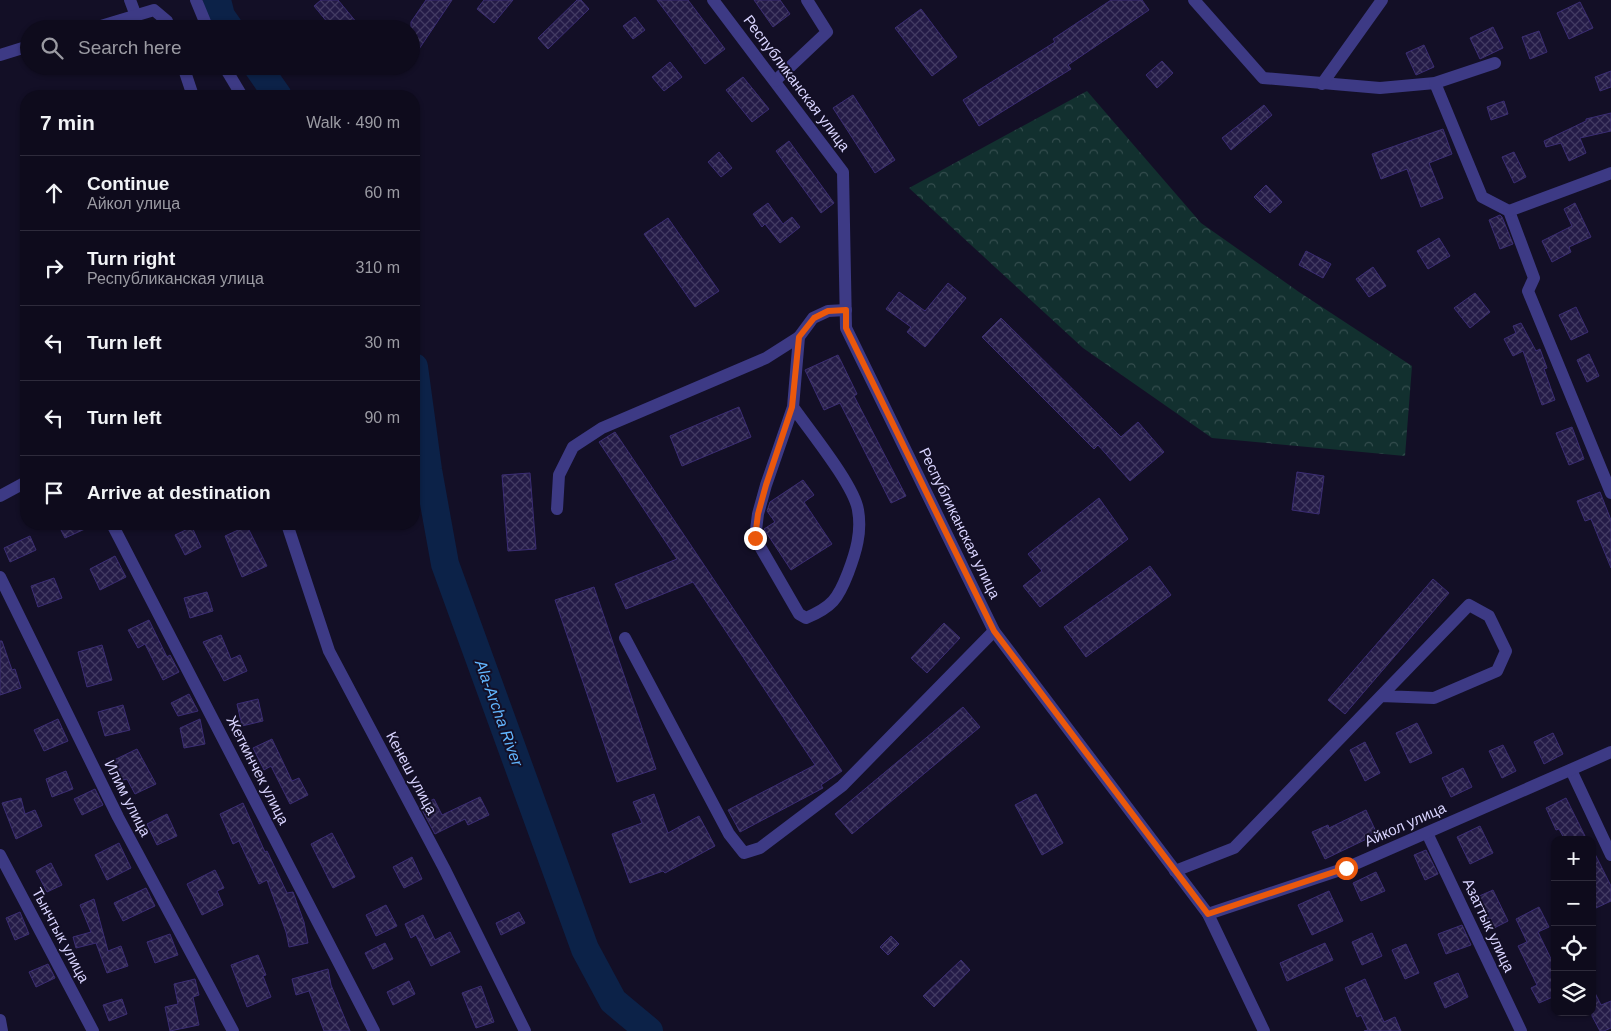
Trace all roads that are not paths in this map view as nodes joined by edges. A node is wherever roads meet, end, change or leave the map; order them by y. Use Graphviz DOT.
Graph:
graph roads {
  1 [pos="130,0"];
  2 [pos="196,0"];
  3 [pos="713,0"];
  4 [pos="807,0"];
  5 [pos="1194,0"];
  6 [pos="1382,0"];
  7 [pos="136,16"];
  8 [pos="122,20"];
  9 [pos="165,20"];
  10 [pos="204,20"];
  11 [pos="20,49"];
  12 [pos="0,55"];
  13 [pos="1495,63"];
  14 [pos="186,75"];
  15 [pos="229,75"];
  16 [pos="775,81"];
  17 [pos="1435,83"];
  18 [pos="1322,84"];
  19 [pos="192,90"];
  20 [pos="238,90"];
  21 [pos="1611,173"];
  22 [pos="1510,211"];
  23 [pos="846,310"];
  24 [pos="799,337"];
  25 [pos="792,407"];
  26 [pos="20,485"];
  27 [pos="1611,493"];
  28 [pos="0,496"];
  29 [pos="557,509"];
  30 [pos="115,530"];
  31 [pos="289,530"];
  32 [pos="0,577"];
  33 [pos="994,631"];
  34 [pos="625,638"];
  35 [pos="1381,696"];
  36 [pos="1611,752"];
  37 [pos="1571,770"];
  38 [pos="1427,832"];
  39 [pos="1611,854"];
  40 [pos="0,855"];
  41 [pos="1175,871"];
  42 [pos="1208,914"];
  43 [pos="0,1020"];
  44 [pos="2,1031"];
  45 [pos="93,1031"];
  46 [pos="233,1031"];
  47 [pos="374,1031"];
  48 [pos="525,1031"];
  49 [pos="1264,1031"];
  50 [pos="1521,1031"];
  1 -- 7 [label="street"];
  2 -- 10 [label="street"];
  3 -- 16 [label="street, Республиканская улица"];
  4 -- 16 [label="street"];
  5 -- 18 [label="street"];
  6 -- 18 [label="street"];
  7 -- 8 [label="street"];
  7 -- 9 [label="street"];
  11 -- 12 [label="street"];
  13 -- 17 [label="street"];
  14 -- 19 [label="street"];
  15 -- 20 [label="street"];
  16 -- 23 [label="street, Республиканская улица"];
  17 -- 18 [label="street"];
  17 -- 22 [label="street"];
  21 -- 22 [label="street"];
  22 -- 27 [label="street"];
  23 -- 24 [label="street"];
  23 -- 33 [label="street, Республиканская улица"];
  24 -- 25 [label="street"];
  24 -- 29 [label="street"];
  25 -- 25 [label="street"];
  26 -- 28 [label="street"];
  30 -- 47 [label="street, Жеткинчек улица"];
  31 -- 48 [label="street, Кенеш улица"];
  32 -- 46 [label="street, Илим улица"];
  33 -- 34 [label="street"];
  33 -- 41 [label="street, Республиканская улица"];
  35 -- 35 [label="street"];
  35 -- 41 [label="street"];
  36 -- 37 [label="street, Айкол улица"];
  37 -- 38 [label="street, Айкол улица"];
  37 -- 39 [label="street"];
  38 -- 42 [label="street, Айкол улица"];
  38 -- 50 [label="street, Азаттык улица"];
  40 -- 45 [label="street, Тынчтык улица"];
  41 -- 42 [label="street, Республиканская улица"];
  42 -- 49 [label="street, Республиканская улица"];
  43 -- 44 [label="street"];
}
